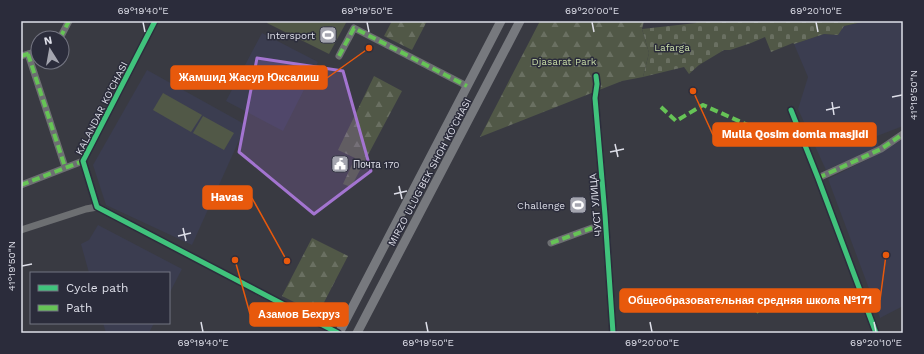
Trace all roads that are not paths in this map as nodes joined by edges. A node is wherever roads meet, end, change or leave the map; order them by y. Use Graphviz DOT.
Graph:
graph roads {
  1 [pos="69,21"];
  2 [pos="155,21"];
  3 [pos="501,21"];
  4 [pos="520,21"];
  5 [pos="64,30"];
  6 [pos="24,55"];
  7 [pos="339,56"];
  8 [pos="596,76"];
  9 [pos="468,86"];
  10 [pos="791,110"];
  11 [pos="903,134"];
  12 [pos="83,161"];
  13 [pos="66,167"];
  14 [pos="818,178"];
  15 [pos="21,185"];
  16 [pos="97,207"];
  17 [pos="592,228"];
  18 [pos="21,230"];
  19 [pos="551,243"];
  20 [pos="361,290"];
  21 [pos="375,298"];
  22 [pos="339,333"];
  23 [pos="357,333"];
  24 [pos="613,333"];
  25 [pos="876,333"];
  1 -- 5 [label="street"];
  2 -- 12 [label="street, KALANDAR KO'CHASI"];
  3 -- 9 [label="main road, MIRZO ULUG'BEK SHOH KO'CHASI"];
  4 -- 21 [label="main road, MIRZO ULUG'BEK SHOH KO'CHASI"];
  6 -- 13 [label="street"];
  7 -- 9 [label="street"];
  8 -- 24 [label="street, ЧУСТ УЛИЦА"];
  9 -- 20 [label="main road, MIRZO ULUG'BEK SHOH KO'CHASI"];
  10 -- 14 [label="street"];
  11 -- 14 [label="street"];
  12 -- 13 [label="street, KALANDAR KO'CHASI"];
  12 -- 16 [label="street, KALANDAR KO'CHASI"];
  13 -- 15 [label="street, KALANDAR KO'CHASI"];
  14 -- 25 [label="street"];
  16 -- 18 [label="street"];
  16 -- 22 [label="street"];
  17 -- 19 [label="street"];
  20 -- 21 [label="main road"];
  20 -- 22 [label="main road, MIRZO ULUG'BEK SHOH KO'CHASI"];
  21 -- 23 [label="main road, MIRZO ULUG'BEK SHOH KO'CHASI"];
}
